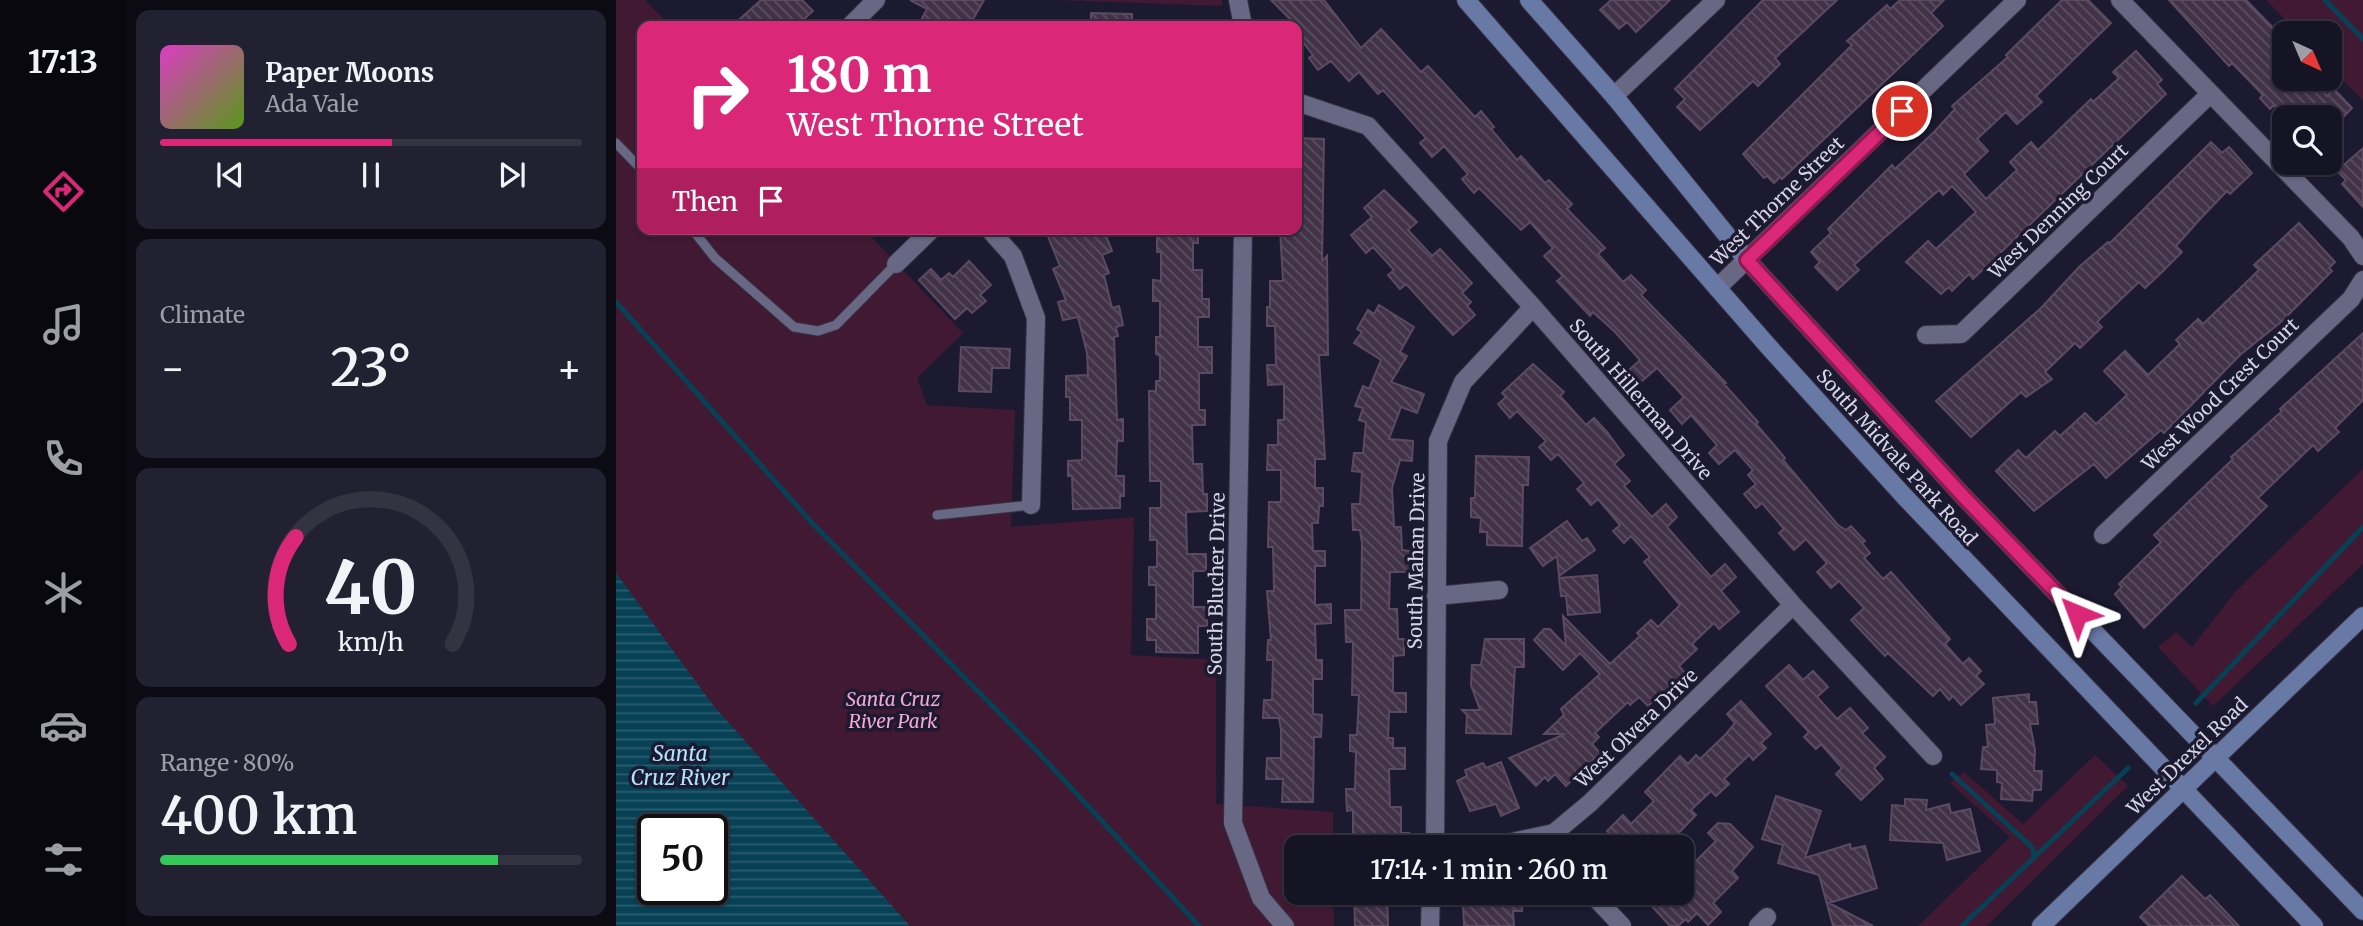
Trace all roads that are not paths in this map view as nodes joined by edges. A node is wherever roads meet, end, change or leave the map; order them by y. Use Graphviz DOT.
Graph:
graph roads {
  1 [pos="876,0"];
  2 [pos="1238,0"];
  3 [pos="1466,0"];
  4 [pos="1529,0"];
  5 [pos="1716,0"];
  6 [pos="2017,0"];
  7 [pos="2120,0"];
  8 [pos="855,21"];
  9 [pos="1241,21"];
  10 [pos="2210,94"];
  11 [pos="1614,96"];
  12 [pos="1302,104"];
  13 [pos="616,143"];
  14 [pos="637,165"];
  15 [pos="697,235"];
  16 [pos="926,235"];
  17 [pos="994,235"];
  18 [pos="1242,235"];
  19 [pos="2363,256"];
  20 [pos="1747,260"];
  21 [pos="897,264"];
  22 [pos="2363,281"];
  23 [pos="1717,288"];
  24 [pos="1533,307"];
  25 [pos="1926,335"];
  26 [pos="1031,505"];
  27 [pos="937,516"];
  28 [pos="2103,534"];
  29 [pos="1499,590"];
  30 [pos="1436,596"];
  31 [pos="1793,605"];
  32 [pos="2363,616"];
  33 [pos="1933,756"];
  34 [pos="2215,756"];
  35 [pos="2183,790"];
  36 [pos="1435,835"];
  37 [pos="1562,835"];
  38 [pos="1431,905"];
  39 [pos="1602,905"];
  40 [pos="2363,911"];
  41 [pos="1285,926"];
  42 [pos="1430,926"];
  43 [pos="1622,926"];
  44 [pos="2041,926"];
  45 [pos="2314,926"];
  1 -- 8 [label="street"];
  2 -- 9 [label="street"];
  3 -- 23 [label="main road, South Midvale Park Road"];
  4 -- 11 [label="main road, South Midvale Park Road"];
  5 -- 11 [label="street"];
  6 -- 20 [label="street, West Thorne Street"];
  7 -- 10 [label="street"];
  10 -- 19 [label="street"];
  10 -- 25 [label="street, West Denning Court"];
  11 -- 20 [label="main road, South Midvale Park Road"];
  12 -- 24 [label="street, South Hillerman Drive"];
  13 -- 14 [label="lane"];
  15 -- 21 [label="lane"];
  16 -- 21 [label="street"];
  17 -- 26 [label="street"];
  18 -- 41 [label="street, South Blucher Drive"];
  20 -- 23 [label="street, West Thorne Street"];
  20 -- 34 [label="main road, South Midvale Park Road"];
  22 -- 28 [label="street, West Wood Crest Court"];
  23 -- 35 [label="main road, South Midvale Park Road"];
  24 -- 30 [label="street, South Mahan Drive"];
  24 -- 31 [label="street, South Hillerman Drive"];
  26 -- 27 [label="lane"];
  29 -- 30 [label="street"];
  30 -- 36 [label="street, South Mahan Drive"];
  31 -- 33 [label="street, South Hillerman Drive"];
  31 -- 37 [label="street, West Olvera Drive"];
  32 -- 34 [label="main road, West Drexel Road"];
  34 -- 35 [label="main road, West Drexel Road"];
  34 -- 40 [label="main road, South Midvale Park Road"];
  35 -- 44 [label="main road, West Drexel Road"];
  35 -- 45 [label="main road, South Midvale Park Road"];
  38 -- 42 [label="street"];
  39 -- 43 [label="street"];
}
